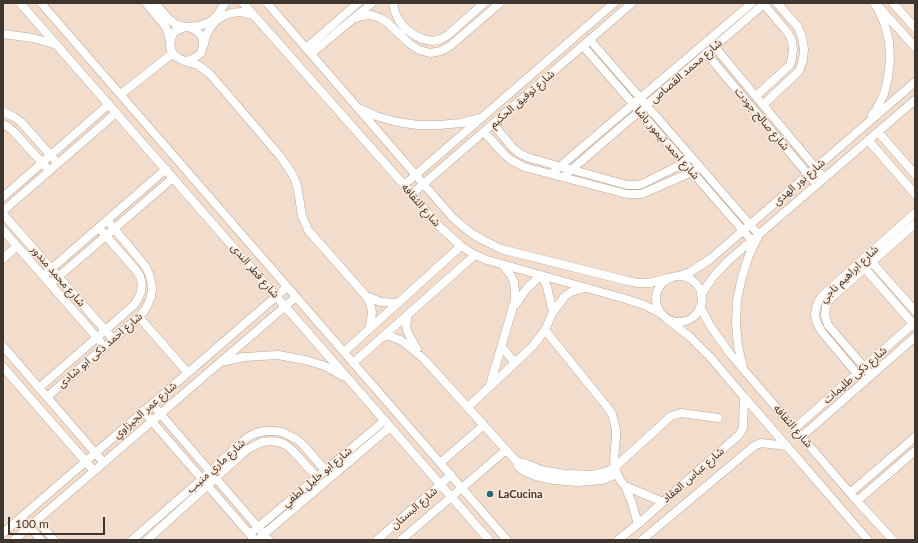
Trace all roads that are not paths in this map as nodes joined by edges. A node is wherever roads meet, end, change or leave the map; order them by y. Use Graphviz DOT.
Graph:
graph roads {
  1 [pos="20,3"];
  2 [pos="42,3"];
  3 [pos="146,3"];
  4 [pos="155,3"];
  5 [pos="225,3"];
  6 [pos="243,3"];
  7 [pos="267,3"];
  8 [pos="358,3"];
  9 [pos="372,3"];
  10 [pos="393,3"];
  11 [pos="484,3"];
  12 [pos="500,3"];
  13 [pos="614,3"];
  14 [pos="632,3"];
  15 [pos="752,3"];
  16 [pos="764,3"];
  17 [pos="777,3"];
  18 [pos="875,3"];
  19 [pos="894,3"];
  20 [pos="623,6"];
  21 [pos="254,15"];
  22 [pos="353,19"];
  23 [pos="186,27"];
  24 [pos="915,28"];
  25 [pos="3,34"];
  26 [pos="170,40"];
  27 [pos="590,40"];
  28 [pos="57,45"];
  29 [pos="203,45"];
  30 [pos="583,46"];
  31 [pos="714,46"];
  32 [pos="915,47"];
  33 [pos="309,51"];
  34 [pos="173,53"];
  35 [pos="706,53"];
  36 [pos="792,58"];
  37 [pos="803,60"];
  38 [pos="184,61"];
  39 [pos="210,74"];
  40 [pos="915,82"];
  41 [pos="121,94"];
  42 [pos="756,96"];
  43 [pos="640,97"];
  44 [pos="915,100"];
  45 [pos="109,104"];
  46 [pos="633,104"];
  47 [pos="647,105"];
  48 [pos="357,107"];
  49 [pos="765,107"];
  50 [pos="639,111"];
  51 [pos="3,112"];
  52 [pos="116,113"];
  53 [pos="759,116"];
  54 [pos="482,118"];
  55 [pos="3,124"];
  56 [pos="493,124"];
  57 [pos="866,124"];
  58 [pos="484,132"];
  59 [pos="878,132"];
  60 [pos="868,140"];
  61 [pos="51,155"];
  62 [pos="691,156"];
  63 [pos="42,163"];
  64 [pos="684,163"];
  65 [pos="58,164"];
  66 [pos="559,166"];
  67 [pos="700,166"];
  68 [pos="816,168"];
  69 [pos="166,170"];
  70 [pos="571,170"];
  71 [pos="50,171"];
  72 [pos="692,172"];
  73 [pos="550,174"];
  74 [pos="808,174"];
  75 [pos="915,174"];
  76 [pos="416,175"];
  77 [pos="562,177"];
  78 [pos="173,178"];
  79 [pos="824,178"];
  80 [pos="424,184"];
  81 [pos="817,184"];
  82 [pos="404,185"];
  83 [pos="412,194"];
  84 [pos="915,194"];
  85 [pos="3,197"];
  86 [pos="3,213"];
  87 [pos="915,213"];
  88 [pos="107,220"];
  89 [pos="750,224"];
  90 [pos="915,224"];
  91 [pos="99,228"];
  92 [pos="114,229"];
  93 [pos="3,230"];
  94 [pos="743,230"];
  95 [pos="759,235"];
  96 [pos="106,236"];
  97 [pos="752,241"];
  98 [pos="17,246"];
  99 [pos="461,246"];
  100 [pos="476,255"];
  101 [pos="3,259"];
  102 [pos="869,259"];
  103 [pos="503,265"];
  104 [pos="862,265"];
  105 [pos="51,269"];
  106 [pos="541,275"];
  107 [pos="43,276"];
  108 [pos="680,276"];
  109 [pos="58,277"];
  110 [pos="668,278"];
  111 [pos="50,284"];
  112 [pos="287,287"];
  113 [pos="586,288"];
  114 [pos="276,296"];
  115 [pos="366,296"];
  116 [pos="702,296"];
  117 [pos="296,297"];
  118 [pos="398,303"];
  119 [pos="285,306"];
  120 [pos="700,307"];
  121 [pos="513,310"];
  122 [pos="915,311"];
  123 [pos="552,312"];
  124 [pos="408,314"];
  125 [pos="815,314"];
  126 [pos="825,315"];
  127 [pos="139,316"];
  128 [pos="664,316"];
  129 [pos="914,324"];
  130 [pos="369,329"];
  131 [pos="105,330"];
  132 [pos="545,330"];
  133 [pos="97,337"];
  134 [pos="383,337"];
  135 [pos="915,337"];
  136 [pos="112,339"];
  137 [pos="3,346"];
  138 [pos="105,346"];
  139 [pos="502,347"];
  140 [pos="344,352"];
  141 [pos="423,358"];
  142 [pos="221,362"];
  143 [pos="353,363"];
  144 [pos="515,363"];
  145 [pos="3,367"];
  146 [pos="864,367"];
  147 [pos="743,368"];
  148 [pos="188,373"];
  149 [pos="857,373"];
  150 [pos="871,375"];
  151 [pos="348,379"];
  152 [pos="864,382"];
  153 [pos="490,386"];
  154 [pos="39,388"];
  155 [pos="47,397"];
  156 [pos="744,397"];
  157 [pos="152,404"];
  158 [pos="468,407"];
  159 [pos="144,411"];
  160 [pos="160,414"];
  161 [pos="718,418"];
  162 [pos="385,420"];
  163 [pos="152,421"];
  164 [pos="484,425"];
  165 [pos="390,427"];
  166 [pos="794,429"];
  167 [pos="801,437"];
  168 [pos="914,441"];
  169 [pos="787,446"];
  170 [pos="506,450"];
  171 [pos="915,451"];
  172 [pos="96,453"];
  173 [pos="86,462"];
  174 [pos="104,463"];
  175 [pos="440,463"];
  176 [pos="325,470"];
  177 [pos="616,470"];
  178 [pos="94,471"];
  179 [pos="210,471"];
  180 [pos="451,475"];
  181 [pos="317,477"];
  182 [pos="202,479"];
  183 [pos="216,479"];
  184 [pos="440,484"];
  185 [pos="208,486"];
  186 [pos="625,486"];
  187 [pos="462,488"];
  188 [pos="850,493"];
  189 [pos="451,497"];
  190 [pos="857,501"];
  191 [pos="662,502"];
  192 [pos="37,520"];
  193 [pos="638,524"];
  194 [pos="30,527"];
  195 [pos="258,527"];
  196 [pos="146,528"];
  197 [pos="3,533"];
  198 [pos="267,537"];
  199 [pos="138,538"];
  200 [pos="152,538"];
  201 [pos="254,538"];
  202 [pos="14,540"];
  203 [pos="41,540"];
  204 [pos="54,540"];
  205 [pos="376,540"];
  206 [pos="401,540"];
  207 [pos="489,540"];
  208 [pos="507,540"];
  209 [pos="618,540"];
  210 [pos="642,540"];
  211 [pos="868,540"];
  212 [pos="893,540"];
  1 -- 28 [label="street, شارع قطر الندى"];
  2 -- 41 [label="street, شارع قطر الندى"];
  3 -- 26 [label="street"];
  4 -- 23 [label="street"];
  5 -- 23 [label="street"];
  6 -- 21 [label="street, شارع الثقافه"];
  7 -- 33 [label="street, شارع الثقافه"];
  8 -- 33 [label="street"];
  9 -- 22 [label="street"];
  10 -- 11 [label="street"];
  12 -- 22 [label="street"];
  13 -- 54 [label="street, شارع توفيق الحكيم"];
  14 -- 20 [label="street, شارع توفيق الحكيم"];
  15 -- 43 [label="street, شارع محمد القصاص"];
  16 -- 31 [label="street, شارع محمد القصاص"];
  16 -- 36 [label="street"];
  17 -- 37 [label="street"];
  18 -- 32 [label="street"];
  18 -- 57 [label="street"];
  19 -- 24 [label="street"];
  20 -- 27 [label="street, شارع توفيق الحكيم"];
  21 -- 29 [label="street"];
  21 -- 82 [label="street, شارع الثقافه"];
  22 -- 33 [label="street"];
  23 -- 26 [label="street"];
  23 -- 29 [label="street"];
  25 -- 28 [label="street"];
  26 -- 34 [label="street"];
  27 -- 30 [label="street, شارع توفيق الحكيم"];
  27 -- 43 [label="street, شارع احمد تيمور باشا"];
  28 -- 45 [label="street, شارع قطر الندى"];
  29 -- 38 [label="street"];
  29 -- 39 [label="street"];
  30 -- 46 [label="street, شارع احمد تيمور باشا"];
  30 -- 56 [label="street, شارع توفيق الحكيم"];
  31 -- 35 [label="street, شارع محمد القصاص"];
  31 -- 42 [label="street, شارع صالح جودت"];
  33 -- 48 [label="street, شارع الثقافه"];
  34 -- 38 [label="street"];
  34 -- 41 [label="street"];
  35 -- 47 [label="street, شارع محمد القصاص"];
  35 -- 53 [label="street, شارع صالح جودت"];
  36 -- 37 [label="street"];
  36 -- 42 [label="street"];
  37 -- 49 [label="street"];
  38 -- 39 [label="street"];
  39 -- 115 [label="street"];
  40 -- 57 [label="street, شارع نور الهدى"];
  41 -- 112 [label="street, شارع قطر الندى"];
  42 -- 49 [label="street, شارع صالح جودت"];
  43 -- 46 [label="street, شارع محمد القصاص"];
  43 -- 47 [label="street, شارع احمد تيمور باشا"];
  44 -- 59 [label="street, شارع نور الهدى"];
  45 -- 52 [label="street, شارع قطر الندى"];
  45 -- 61 [label="street"];
  46 -- 50 [label="street, شارع احمد تيمور باشا"];
  46 -- 66 [label="street, شارع محمد القصاص"];
  47 -- 50 [label="street, شارع محمد القصاص"];
  47 -- 62 [label="street, شارع احمد تيمور باشا"];
  48 -- 54 [label="street"];
  48 -- 76 [label="street, شارع الثقافه"];
  49 -- 53 [label="street"];
  49 -- 68 [label="street, شارع صالح جودت"];
  50 -- 64 [label="street, شارع احمد تيمور باشا"];
  50 -- 70 [label="street, شارع محمد القصاص"];
  51 -- 61 [label="street"];
  52 -- 65 [label="street"];
  52 -- 69 [label="street, شارع قطر الندى"];
  53 -- 74 [label="street, شارع صالح جودت"];
  54 -- 76 [label="street, شارع توفيق الحكيم"];
  55 -- 63 [label="street"];
  56 -- 58 [label="street, شارع توفيق الحكيم"];
  56 -- 66 [label="street"];
  57 -- 68 [label="street, شارع نور الهدى"];
  58 -- 73 [label="street"];
  58 -- 80 [label="street, شارع توفيق الحكيم"];
  59 -- 60 [label="street, شارع نور الهدى"];
  59 -- 75 [label="street"];
  60 -- 79 [label="street, شارع نور الهدى"];
  60 -- 84 [label="street"];
  61 -- 63 [label="street"];
  61 -- 65 [label="street"];
  62 -- 64 [label="street"];
  62 -- 67 [label="street, شارع احمد تيمور باشا"];
  63 -- 71 [label="street"];
  63 -- 85 [label="street"];
  64 -- 70 [label="street"];
  64 -- 72 [label="street, شارع احمد تيمور باشا"];
  65 -- 71 [label="street"];
  66 -- 70 [label="street"];
  66 -- 73 [label="street, شارع محمد القصاص"];
  67 -- 72 [label="street"];
  67 -- 89 [label="street, شارع احمد تيمور باشا"];
  68 -- 74 [label="street, شارع نور الهدى"];
  68 -- 79 [label="street, شارع صالح جودت"];
  69 -- 78 [label="street, شارع قطر الندى"];
  69 -- 88 [label="street"];
  70 -- 77 [label="street, شارع محمد القصاص"];
  71 -- 86 [label="street"];
  72 -- 77 [label="street"];
  72 -- 94 [label="street, شارع احمد تيمور باشا"];
  73 -- 77 [label="street"];
  74 -- 81 [label="street, شارع صالح جودت"];
  74 -- 89 [label="street, شارع نور الهدى"];
  76 -- 80 [label="street, شارع الثقافه"];
  76 -- 82 [label="street, شارع توفيق الحكيم"];
  78 -- 92 [label="street"];
  78 -- 114 [label="street, شارع قطر الندى"];
  79 -- 81 [label="street, شارع نور الهدى"];
  80 -- 83 [label="street, شارع توفيق الحكيم"];
  80 -- 110 [label="street, شارع الثقافه"];
  81 -- 95 [label="street, شارع نور الهدى"];
  82 -- 83 [label="street, شارع الثقافه"];
  83 -- 99 [label="street, شارع الثقافه"];
  86 -- 105 [label="street, شارع محمد مندور"];
  87 -- 102 [label="street, شارع ابراهيم ناجي"];
  88 -- 91 [label="street"];
  88 -- 92 [label="street, شارع احمد ذكى ابو شادى"];
  89 -- 94 [label="street, شارع نور الهدى"];
  89 -- 95 [label="street, شارع احمد تيمور باشا"];
  90 -- 102 [label="street, شارع ابراهيم ناجي"];
  91 -- 96 [label="street, شارع احمد ذكى ابو شادى"];
  91 -- 105 [label="street"];
  92 -- 96 [label="street"];
  92 -- 127 [label="street, شارع احمد ذكى ابو شادى"];
  93 -- 98 [label="street, شارع محمد مندور"];
  94 -- 97 [label="street, شارع احمد تيمور باشا"];
  94 -- 108 [label="street, شارع نور الهدى"];
  95 -- 97 [label="street, شارع نور الهدى"];
  95 -- 147 [label="street"];
  96 -- 109 [label="street"];
  96 -- 131 [label="street, شارع احمد ذكى ابو شادى"];
  97 -- 116 [label="street, شارع نور الهدى"];
  98 -- 101 [label="street"];
  98 -- 107 [label="street, شارع محمد مندور"];
  99 -- 100 [label="street, شارع الثقافه"];
  99 -- 118 [label="street"];
  100 -- 103 [label="street, شارع الثقافه"];
  100 -- 124 [label="street"];
  102 -- 104 [label="street, شارع ابراهيم ناجي"];
  102 -- 122 [label="street"];
  103 -- 106 [label="street, شارع الثقافه"];
  103 -- 121 [label="street"];
  104 -- 125 [label="street, شارع ابراهيم ناجي"];
  104 -- 126 [label="street, شارع ابراهيم ناجي"];
  104 -- 129 [label="street"];
  105 -- 107 [label="street"];
  105 -- 109 [label="street, شارع محمد مندور"];
  106 -- 113 [label="street, شارع الثقافه"];
  106 -- 121 [label="street"];
  106 -- 123 [label="street"];
  107 -- 111 [label="street, شارع محمد مندور"];
  108 -- 110 [label="street"];
  108 -- 116 [label="street"];
  109 -- 111 [label="street"];
  109 -- 131 [label="street, شارع محمد مندور"];
  110 -- 128 [label="street"];
  111 -- 133 [label="street, شارع محمد مندور"];
  112 -- 114 [label="street, شارع عمر الجيزاوي"];
  112 -- 117 [label="street, شارع قطر الندى"];
  113 -- 123 [label="street"];
  113 -- 128 [label="street, شارع الثقافه"];
  114 -- 119 [label="street, شارع قطر الندى"];
  114 -- 148 [label="street, شارع عمر الجيزاوي"];
  115 -- 118 [label="street"];
  115 -- 130 [label="street"];
  116 -- 120 [label="street"];
  117 -- 119 [label="street, شارع عمر الجيزاوي"];
  117 -- 140 [label="street, شارع قطر الندى"];
  118 -- 130 [label="street"];
  119 -- 142 [label="street, شارع عمر الجيزاوي"];
  119 -- 151 [label="street, شارع قطر الندى"];
  120 -- 128 [label="street"];
  120 -- 147 [label="street, شارع الثقافه"];
  121 -- 139 [label="street"];
  123 -- 132 [label="street"];
  124 -- 134 [label="street"];
  124 -- 141 [label="street"];
  125 -- 126 [label="street"];
  125 -- 149 [label="street, شارع ابراهيم ناجي"];
  126 -- 146 [label="street, شارع ابراهيم ناجي"];
  127 -- 136 [label="street, شارع احمد ذكى ابو شادى"];
  127 -- 148 [label="street"];
  128 -- 156 [label="street, شارع الثقافه"];
  129 -- 146 [label="street, شارع ذكى طليمات"];
  130 -- 140 [label="street"];
  131 -- 133 [label="street, شارع احمد ذكى ابو شادى"];
  131 -- 136 [label="street, شارع محمد مندور"];
  132 -- 144 [label="street"];
  132 -- 177 [label="street"];
  133 -- 138 [label="street, شارع محمد مندور"];
  133 -- 154 [label="street, شارع احمد ذكى ابو شادى"];
  134 -- 141 [label="street"];
  134 -- 143 [label="street"];
  135 -- 150 [label="street, شارع ذكى طليمات"];
  136 -- 138 [label="street, شارع احمد ذكى ابو شادى"];
  137 -- 154 [label="street"];
  138 -- 155 [label="street, شارع احمد ذكى ابو شادى"];
  139 -- 144 [label="street"];
  139 -- 153 [label="street"];
  140 -- 143 [label="street, شارع قطر الندى"];
  141 -- 158 [label="street"];
  142 -- 151 [label="street"];
  142 -- 160 [label="street, شارع عمر الجيزاوي"];
  143 -- 175 [label="street, شارع قطر الندى"];
  144 -- 153 [label="street"];
  145 -- 173 [label="street"];
  146 -- 149 [label="street, شارع ذكى طليمات"];
  146 -- 150 [label="street, شارع ابراهيم ناجي"];
  147 -- 166 [label="street, شارع الثقافه"];
  148 -- 157 [label="street, شارع عمر الجيزاوي"];
  149 -- 152 [label="street, شارع ابراهيم ناجي"];
  149 -- 166 [label="street, شارع ذكى طليمات"];
  150 -- 152 [label="street, شارع ذكى طليمات"];
  151 -- 162 [label="street, شارع قطر الندى"];
  152 -- 167 [label="street, شارع ذكى طليمات"];
  153 -- 158 [label="street"];
  154 -- 155 [label="street"];
  155 -- 172 [label="street"];
  156 -- 169 [label="street, شارع الثقافه"];
  156 -- 191 [label="street, شارع عباس العقاد"];
  157 -- 159 [label="street, شارع عمر الجيزاوي"];
  157 -- 160 [label="street"];
  158 -- 164 [label="street"];
  159 -- 163 [label="street"];
  159 -- 172 [label="street, شارع عمر الجيزاوي"];
  160 -- 163 [label="street, شارع عمر الجيزاوي"];
  160 -- 179 [label="street"];
  161 -- 177 [label="street"];
  162 -- 165 [label="street, شارع قطر الندى"];
  162 -- 176 [label="street, شارع ابو خليل لطفي"];
  163 -- 174 [label="street, شارع عمر الجيزاوي"];
  163 -- 182 [label="street"];
  164 -- 170 [label="street"];
  164 -- 175 [label="street"];
  165 -- 184 [label="street, شارع قطر الندى"];
  165 -- 198 [label="street, شارع ابو خليل لطفي"];
  166 -- 167 [label="street, شارع الثقافه"];
  167 -- 188 [label="street, شارع الثقافه"];
  168 -- 188 [label="street"];
  169 -- 210 [label="street, شارع عباس العقاد"];
  169 -- 211 [label="street, شارع الثقافه"];
  170 -- 177 [label="street"];
  170 -- 187 [label="street, شارع البستان"];
  171 -- 190 [label="street"];
  172 -- 173 [label="street, شارع عمر الجيزاوي"];
  172 -- 174 [label="street"];
  173 -- 178 [label="street"];
  173 -- 197 [label="street, شارع عمر الجيزاوي"];
  174 -- 178 [label="street, شارع عمر الجيزاوي"];
  175 -- 180 [label="street, شارع قطر الندى"];
  176 -- 179 [label="street, شارع ماري منيب"];
  176 -- 181 [label="street, شارع ابو خليل لطفي"];
  177 -- 186 [label="street"];
  178 -- 192 [label="street, شارع عمر الجيزاوي"];
  179 -- 182 [label="street, شارع ماري منيب"];
  179 -- 183 [label="street"];
  180 -- 184 [label="street, شارع البستان"];
  180 -- 187 [label="street, شارع قطر الندى"];
  181 -- 183 [label="street, شارع ماري منيب"];
  181 -- 195 [label="street, شارع ابو خليل لطفي"];
  182 -- 185 [label="street"];
  182 -- 196 [label="street, شارع ماري منيب"];
  183 -- 185 [label="street, شارع ماري منيب"];
  183 -- 195 [label="street"];
  184 -- 189 [label="street, شارع قطر الندى"];
  184 -- 205 [label="street, شارع البستان"];
  185 -- 200 [label="street, شارع ماري منيب"];
  185 -- 201 [label="street"];
  186 -- 191 [label="street"];
  186 -- 193 [label="street"];
  187 -- 189 [label="street, شارع البستان"];
  187 -- 208 [label="street, شارع قطر الندى"];
  188 -- 190 [label="street, شارع الثقافه"];
  189 -- 206 [label="street, شارع البستان"];
  189 -- 207 [label="street, شارع قطر الندى"];
  190 -- 212 [label="street, شارع الثقافه"];
  191 -- 193 [label="street, شارع عباس العقاد"];
  192 -- 194 [label="street, شارع عمر الجيزاوي"];
  192 -- 204 [label="street"];
  193 -- 209 [label="street, شارع عباس العقاد"];
  194 -- 202 [label="street, شارع عمر الجيزاوي"];
  194 -- 203 [label="street"];
  195 -- 198 [label="street"];
  195 -- 201 [label="street, شارع ابو خليل لطفي"];
  196 -- 199 [label="street, شارع ماري منيب"];
  196 -- 200 [label="street"];
  198 -- 201 [label="street, شارع ابو خليل لطفي"];
}
